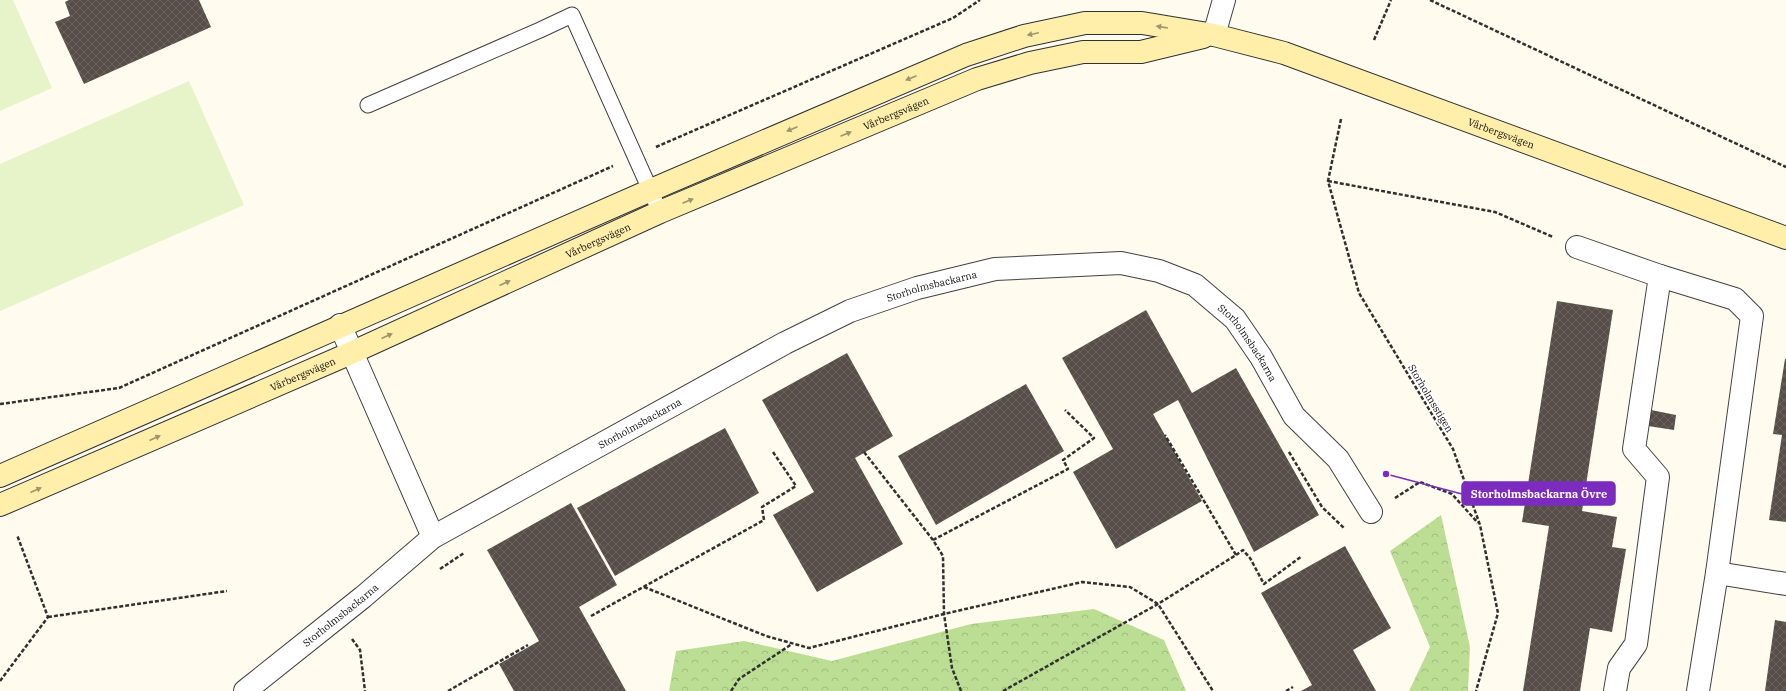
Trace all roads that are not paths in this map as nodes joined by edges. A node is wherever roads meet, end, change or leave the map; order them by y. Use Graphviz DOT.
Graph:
graph roads {
  1 [pos="1224,0"];
  2 [pos="1214,35"];
  3 [pos="368,105"];
  4 [pos="650,190"];
  5 [pos="660,212"];
  6 [pos="1786,238"];
  7 [pos="1577,248"];
  8 [pos="1660,276"];
  9 [pos="340,326"];
  10 [pos="351,353"];
  11 [pos="0,476"];
  12 [pos="0,505"];
  13 [pos="1371,512"];
  14 [pos="433,537"];
  15 [pos="1717,574"];
  16 [pos="1786,584"];
  17 [pos="245,691"];
  18 [pos="1615,691"];
  19 [pos="1698,691"];
  1 -- 2 [label="street"];
  2 -- 4 [label="street, Vårbergsvägen, one-way"];
  5 -- 2 [label="street, Vårbergsvägen, one-way"];
  2 -- 6 [label="street, Vårbergsvägen"];
  3 -- 4 [label="lane"];
  4 -- 5 [label="lane"];
  4 -- 9 [label="street, Vårbergsvägen"];
  10 -- 5 [label="street, Vårbergsvägen, one-way"];
  7 -- 8 [label="street"];
  8 -- 15 [label="street"];
  8 -- 18 [label="street"];
  9 -- 10 [label="street"];
  9 -- 11 [label="street, Vårbergsvägen"];
  12 -- 10 [label="street, Vårbergsvägen, one-way"];
  10 -- 14 [label="street"];
  13 -- 14 [label="street, Storholmsbackarna"];
  14 -- 17 [label="street, Storholmsbackarna"];
  15 -- 16 [label="street"];
  15 -- 19 [label="street"];
}
